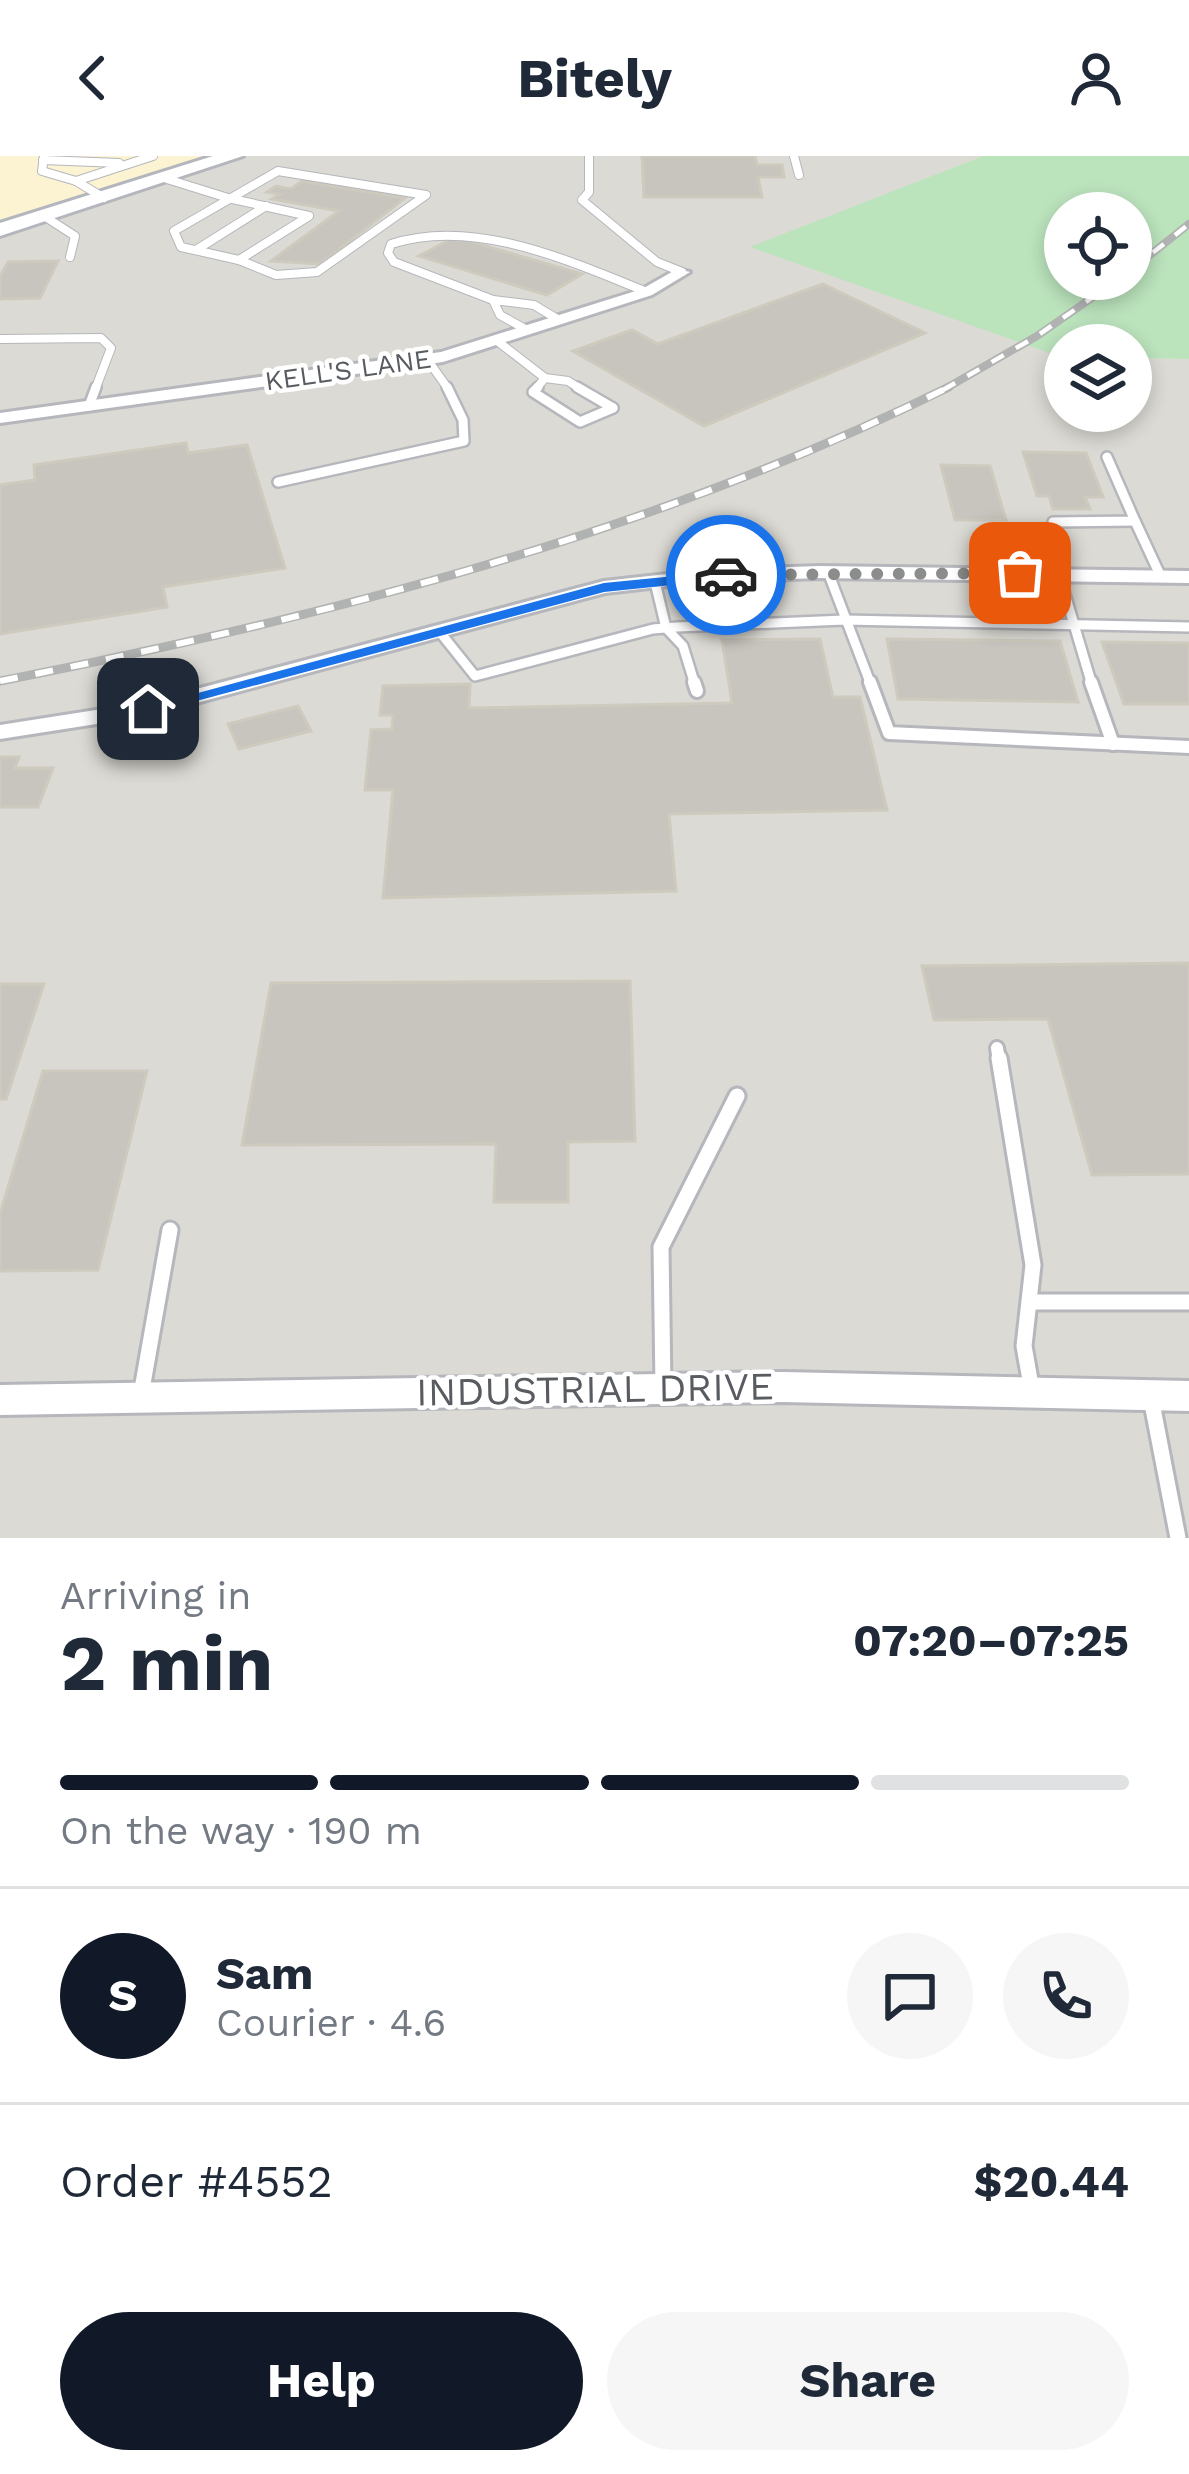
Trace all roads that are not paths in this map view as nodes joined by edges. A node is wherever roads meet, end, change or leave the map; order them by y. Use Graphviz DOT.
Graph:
graph roads {
  1 [pos="152,156"];
  2 [pos="233,156"];
  3 [pos="589,156"];
  4 [pos="794,156"];
  5 [pos="44,158"];
  6 [pos="125,164"];
  7 [pos="799,175"];
  8 [pos="167,179"];
  9 [pos="76,181"];
  10 [pos="104,198"];
  11 [pos="228,198"];
  12 [pos="266,206"];
  13 [pos="44,216"];
  14 [pos="0,230"];
  15 [pos="196,250"];
  16 [pos="70,256"];
  17 [pos="239,260"];
  18 [pos="682,272"];
  19 [pos="647,292"];
  20 [pos="493,300"];
  21 [pos="560,320"];
  22 [pos="527,330"];
  23 [pos="0,339"];
  24 [pos="496,340"];
  25 [pos="427,359"];
  26 [pos="545,378"];
  27 [pos="89,406"];
  28 [pos="0,418"];
  29 [pos="1107,458"];
  30 [pos="278,482"];
  31 [pos="1135,520"];
  32 [pos="1053,521"];
  33 [pos="828,572"];
  34 [pos="1059,574"];
  35 [pos="1161,577"];
  36 [pos="1189,578"];
  37 [pos="655,581"];
  38 [pos="844,620"];
  39 [pos="1071,625"];
  40 [pos="1189,627"];
  41 [pos="666,628"];
  42 [pos="439,631"];
  43 [pos="698,691"];
  44 [pos="0,732"];
  45 [pos="1113,744"];
  46 [pos="1189,747"];
  47 [pos="997,1048"];
  48 [pos="737,1096"];
  49 [pos="170,1230"];
  50 [pos="1189,1301"];
  51 [pos="1030,1302"];
  52 [pos="663,1388"];
  53 [pos="1033,1392"];
  54 [pos="1150,1395"];
  55 [pos="141,1396"];
  56 [pos="1189,1396"];
  57 [pos="0,1400"];
  58 [pos="1178,1538"];
  1 -- 6 [label="lane"];
  2 -- 8 [label="main road"];
  3 -- 18 [label="lane"];
  4 -- 7 [label="lane"];
  5 -- 6 [label="lane"];
  5 -- 9 [label="lane"];
  6 -- 9 [label="lane"];
  8 -- 10 [label="main road"];
  8 -- 11 [label="lane"];
  9 -- 10 [label="lane"];
  10 -- 13 [label="main road"];
  11 -- 12 [label="lane"];
  11 -- 15 [label="lane"];
  11 -- 17 [label="lane"];
  12 -- 15 [label="lane"];
  12 -- 17 [label="lane"];
  13 -- 14 [label="main road"];
  13 -- 16 [label="lane"];
  15 -- 17 [label="lane"];
  18 -- 19 [label="street, KELL'S LANE"];
  19 -- 20 [label="lane"];
  19 -- 21 [label="street, KELL'S LANE"];
  20 -- 21 [label="lane"];
  20 -- 22 [label="lane"];
  21 -- 22 [label="street, KELL'S LANE"];
  22 -- 24 [label="street, KELL'S LANE"];
  23 -- 27 [label="lane"];
  24 -- 25 [label="street, KELL'S LANE"];
  24 -- 26 [label="lane"];
  25 -- 27 [label="street, KELL'S LANE"];
  25 -- 30 [label="lane"];
  26 -- 26 [label="lane"];
  27 -- 28 [label="street, KELL'S LANE"];
  29 -- 31 [label="lane"];
  31 -- 32 [label="lane"];
  31 -- 35 [label="lane"];
  33 -- 34 [label="street"];
  33 -- 37 [label="street"];
  33 -- 38 [label="lane"];
  34 -- 35 [label="street"];
  34 -- 39 [label="lane"];
  35 -- 36 [label="street"];
  37 -- 41 [label="lane"];
  37 -- 42 [label="street"];
  38 -- 39 [label="lane"];
  38 -- 41 [label="lane"];
  38 -- 45 [label="lane"];
  39 -- 40 [label="lane"];
  39 -- 45 [label="lane"];
  41 -- 42 [label="lane"];
  41 -- 43 [label="lane"];
  42 -- 44 [label="street"];
  45 -- 46 [label="lane"];
  47 -- 51 [label="lane"];
  48 -- 52 [label="lane"];
  49 -- 55 [label="lane"];
  50 -- 51 [label="lane"];
  51 -- 53 [label="lane"];
  52 -- 53 [label="street, INDUSTRIAL DRIVE"];
  52 -- 55 [label="street, INDUSTRIAL DRIVE"];
  53 -- 54 [label="street, INDUSTRIAL DRIVE"];
  54 -- 56 [label="street, INDUSTRIAL DRIVE"];
  54 -- 58 [label="lane"];
  55 -- 57 [label="street, INDUSTRIAL DRIVE"];
}
